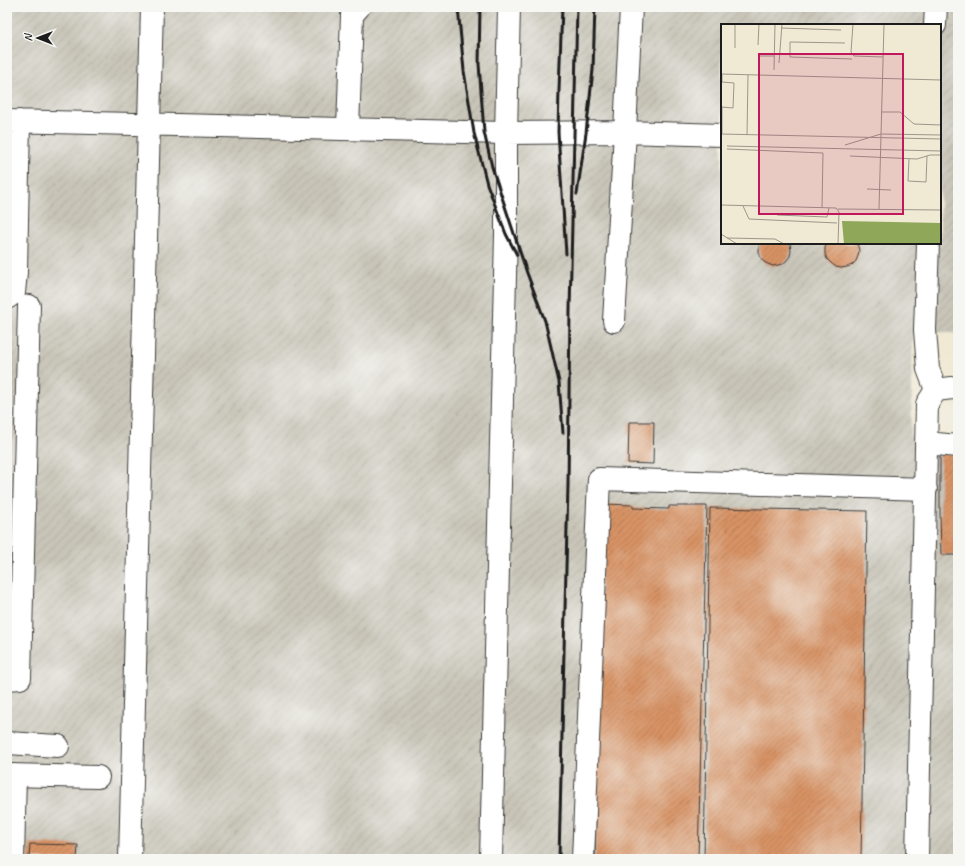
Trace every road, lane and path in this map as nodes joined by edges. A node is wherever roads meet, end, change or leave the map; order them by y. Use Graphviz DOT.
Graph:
graph roads {
  1 [pos="152,7"];
  2 [pos="359,7"];
  3 [pos="509,7"];
  4 [pos="631,7"];
  5 [pos="936,7"];
  6 [pos="935,24"];
  7 [pos="13,121"];
  8 [pos="148,124"];
  9 [pos="348,129"];
  10 [pos="625,132"];
  11 [pos="506,133"];
  12 [pos="721,135"];
  13 [pos="928,244"];
  14 [pos="7,298"];
  15 [pos="29,306"];
  16 [pos="614,321"];
  17 [pos="958,389"];
  18 [pos="936,390"];
  19 [pos="926,443"];
  20 [pos="958,446"];
  21 [pos="926,489"];
  22 [pos="7,678"];
  23 [pos="7,743"];
  24 [pos="58,746"];
  25 [pos="11,775"];
  26 [pos="98,777"];
  27 [pos="13,859"];
  28 [pos="130,859"];
  29 [pos="491,859"];
  30 [pos="584,859"];
  31 [pos="917,859"];
  1 -- 8 [label="lane"];
  2 -- 9 [label="lane"];
  3 -- 11 [label="lane"];
  4 -- 10 [label="lane"];
  5 -- 6 [label="lane"];
  7 -- 8 [label="lane"];
  7 -- 14 [label="lane"];
  8 -- 9 [label="lane"];
  8 -- 28 [label="lane"];
  9 -- 11 [label="lane"];
  10 -- 11 [label="lane"];
  10 -- 12 [label="lane"];
  10 -- 16 [label="lane"];
  11 -- 29 [label="lane"];
  13 -- 18 [label="lane"];
  15 -- 22 [label="lane"];
  17 -- 18 [label="lane"];
  18 -- 19 [label="lane"];
  19 -- 20 [label="lane"];
  19 -- 21 [label="lane"];
  21 -- 30 [label="lane"];
  21 -- 31 [label="lane"];
  23 -- 24 [label="lane"];
  25 -- 26 [label="lane"];
  25 -- 27 [label="lane"];
}
